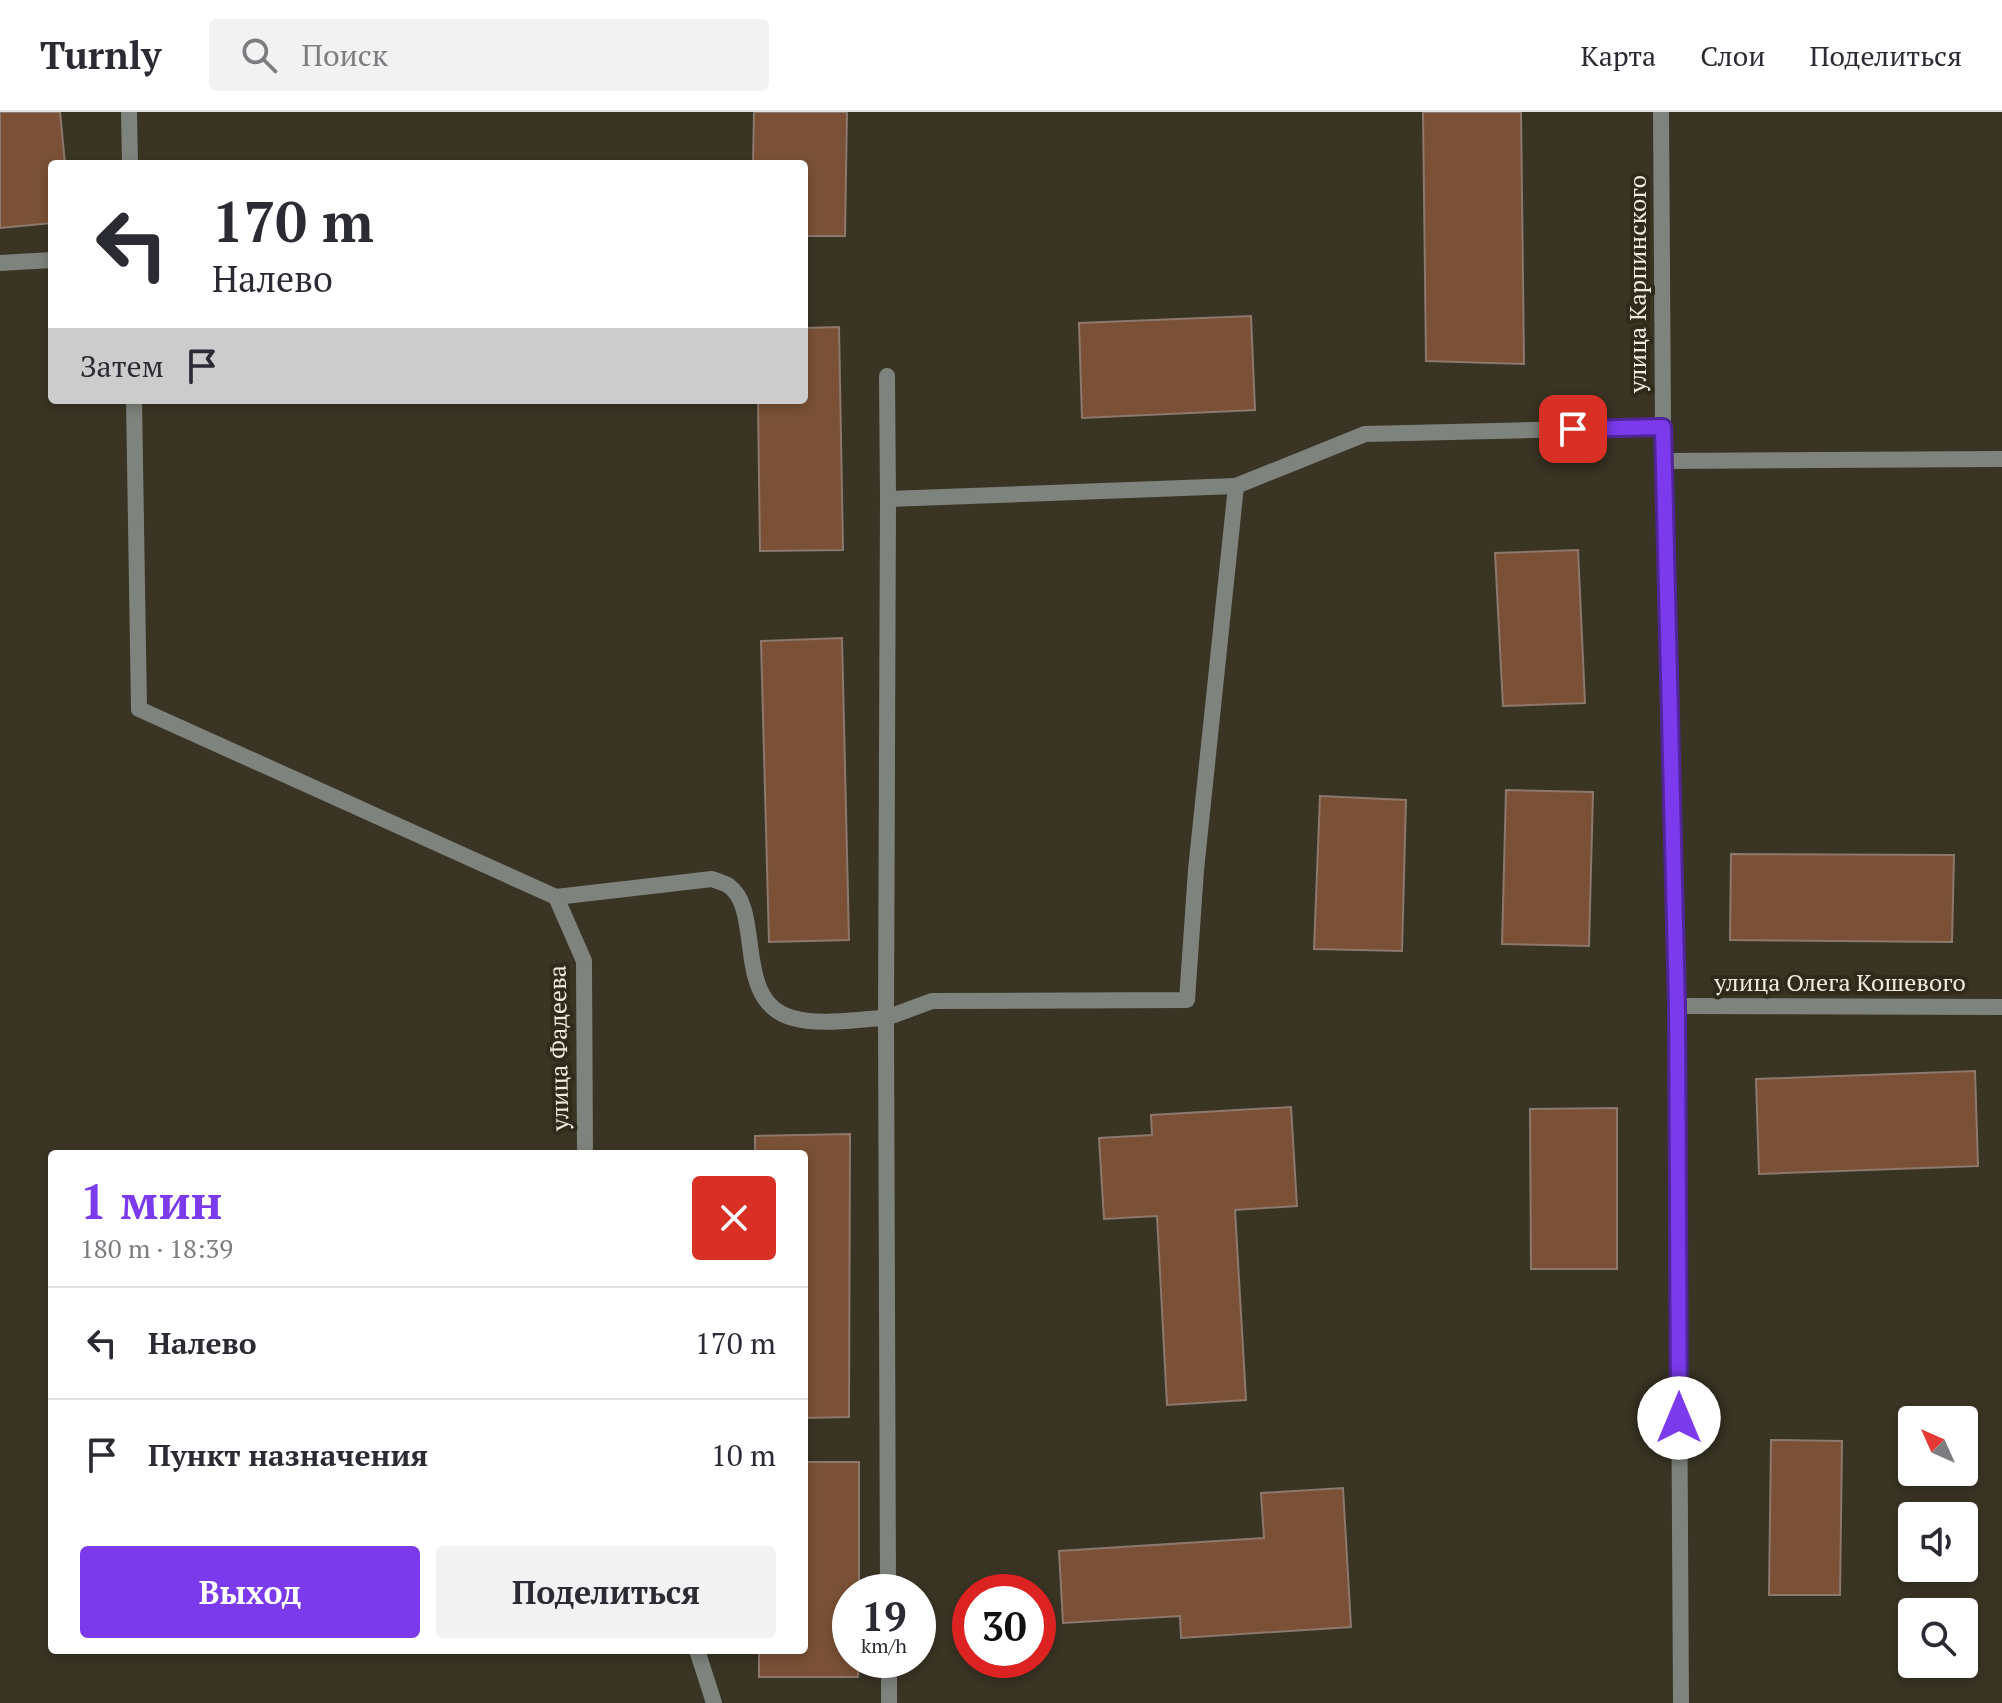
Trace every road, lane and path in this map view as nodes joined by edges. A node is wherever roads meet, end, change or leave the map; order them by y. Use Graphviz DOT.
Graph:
graph roads {
  1 [pos="129,112"];
  2 [pos="1661,112"];
  3 [pos="130,160"];
  4 [pos="48,260"];
  5 [pos="0,263"];
  6 [pos="887,376"];
  7 [pos="134,404"];
  8 [pos="1663,427"];
  9 [pos="2002,459"];
  10 [pos="1663,461"];
  11 [pos="1236,486"];
  12 [pos="888,499"];
  13 [pos="556,897"];
  14 [pos="1677,1006"];
  15 [pos="2002,1007"];
  16 [pos="886,1018"];
  17 [pos="585,1150"];
  18 [pos="888,1574"];
  19 [pos="698,1654"];
  20 [pos="889,1678"];
  21 [pos="714,1703"];
  22 [pos="889,1703"];
  23 [pos="1681,1703"];
  1 -- 3 [label="street"];
  2 -- 8 [label="street, улица Карпинского"];
  4 -- 5 [label="street"];
  6 -- 12 [label="street"];
  7 -- 13 [label="street"];
  8 -- 10 [label="street, улица Карпинского"];
  8 -- 11 [label="street"];
  9 -- 10 [label="street"];
  10 -- 14 [label="street, улица Карпинского"];
  11 -- 12 [label="street"];
  11 -- 16 [label="street"];
  12 -- 16 [label="street"];
  13 -- 16 [label="street"];
  13 -- 17 [label="street, улица Фадеева"];
  14 -- 15 [label="street, улица Олега Кошевого"];
  14 -- 23 [label="street, улица Карпинского"];
  16 -- 18 [label="street"];
  19 -- 21 [label="street"];
  20 -- 22 [label="street"];
}
